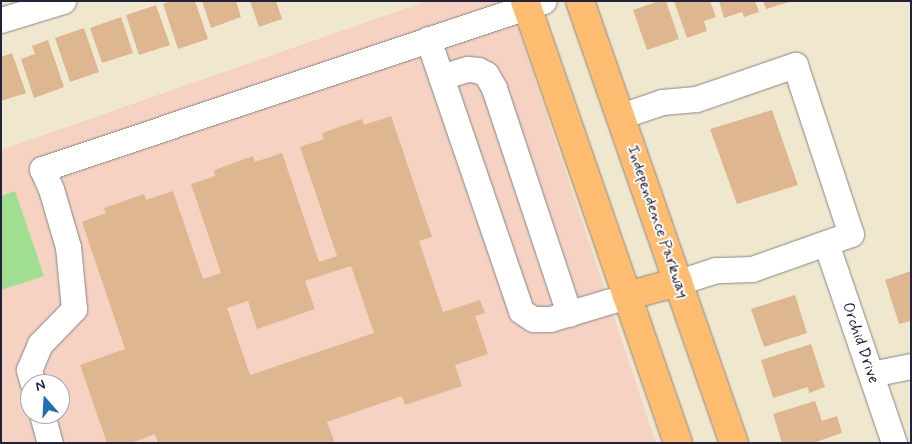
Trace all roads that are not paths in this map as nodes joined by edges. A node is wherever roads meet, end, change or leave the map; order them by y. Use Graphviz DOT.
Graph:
graph roads {
  1 [pos="63,1"];
  2 [pos="580,1"];
  3 [pos="532,3"];
  4 [pos="1,20"];
  5 [pos="428,39"];
  6 [pos="441,77"];
  7 [pos="621,116"];
  8 [pos="826,243"];
  9 [pos="678,282"];
  10 [pos="627,296"];
  11 [pos="568,314"];
  12 [pos="911,366"];
  13 [pos="30,374"];
  14 [pos="871,374"];
  15 [pos="45,424"];
  16 [pos="50,443"];
  17 [pos="678,443"];
  18 [pos="734,443"];
  19 [pos="894,443"];
  1 -- 4 [label="street"];
  2 -- 7 [label="main road, Independence Parkway"];
  3 -- 5 [label="street"];
  3 -- 10 [label="main road"];
  5 -- 6 [label="street"];
  5 -- 13 [label="street"];
  6 -- 11 [label="street"];
  6 -- 11 [label="street"];
  7 -- 8 [label="street"];
  7 -- 9 [label="main road, Independence Parkway"];
  8 -- 9 [label="street"];
  8 -- 14 [label="street, Orchid Drive"];
  9 -- 10 [label="main road"];
  9 -- 18 [label="main road, Independence Parkway"];
  10 -- 11 [label="street"];
  10 -- 17 [label="main road"];
  12 -- 14 [label="street"];
  14 -- 19 [label="street, Orchid Drive"];
  15 -- 16 [label="street"];
}
